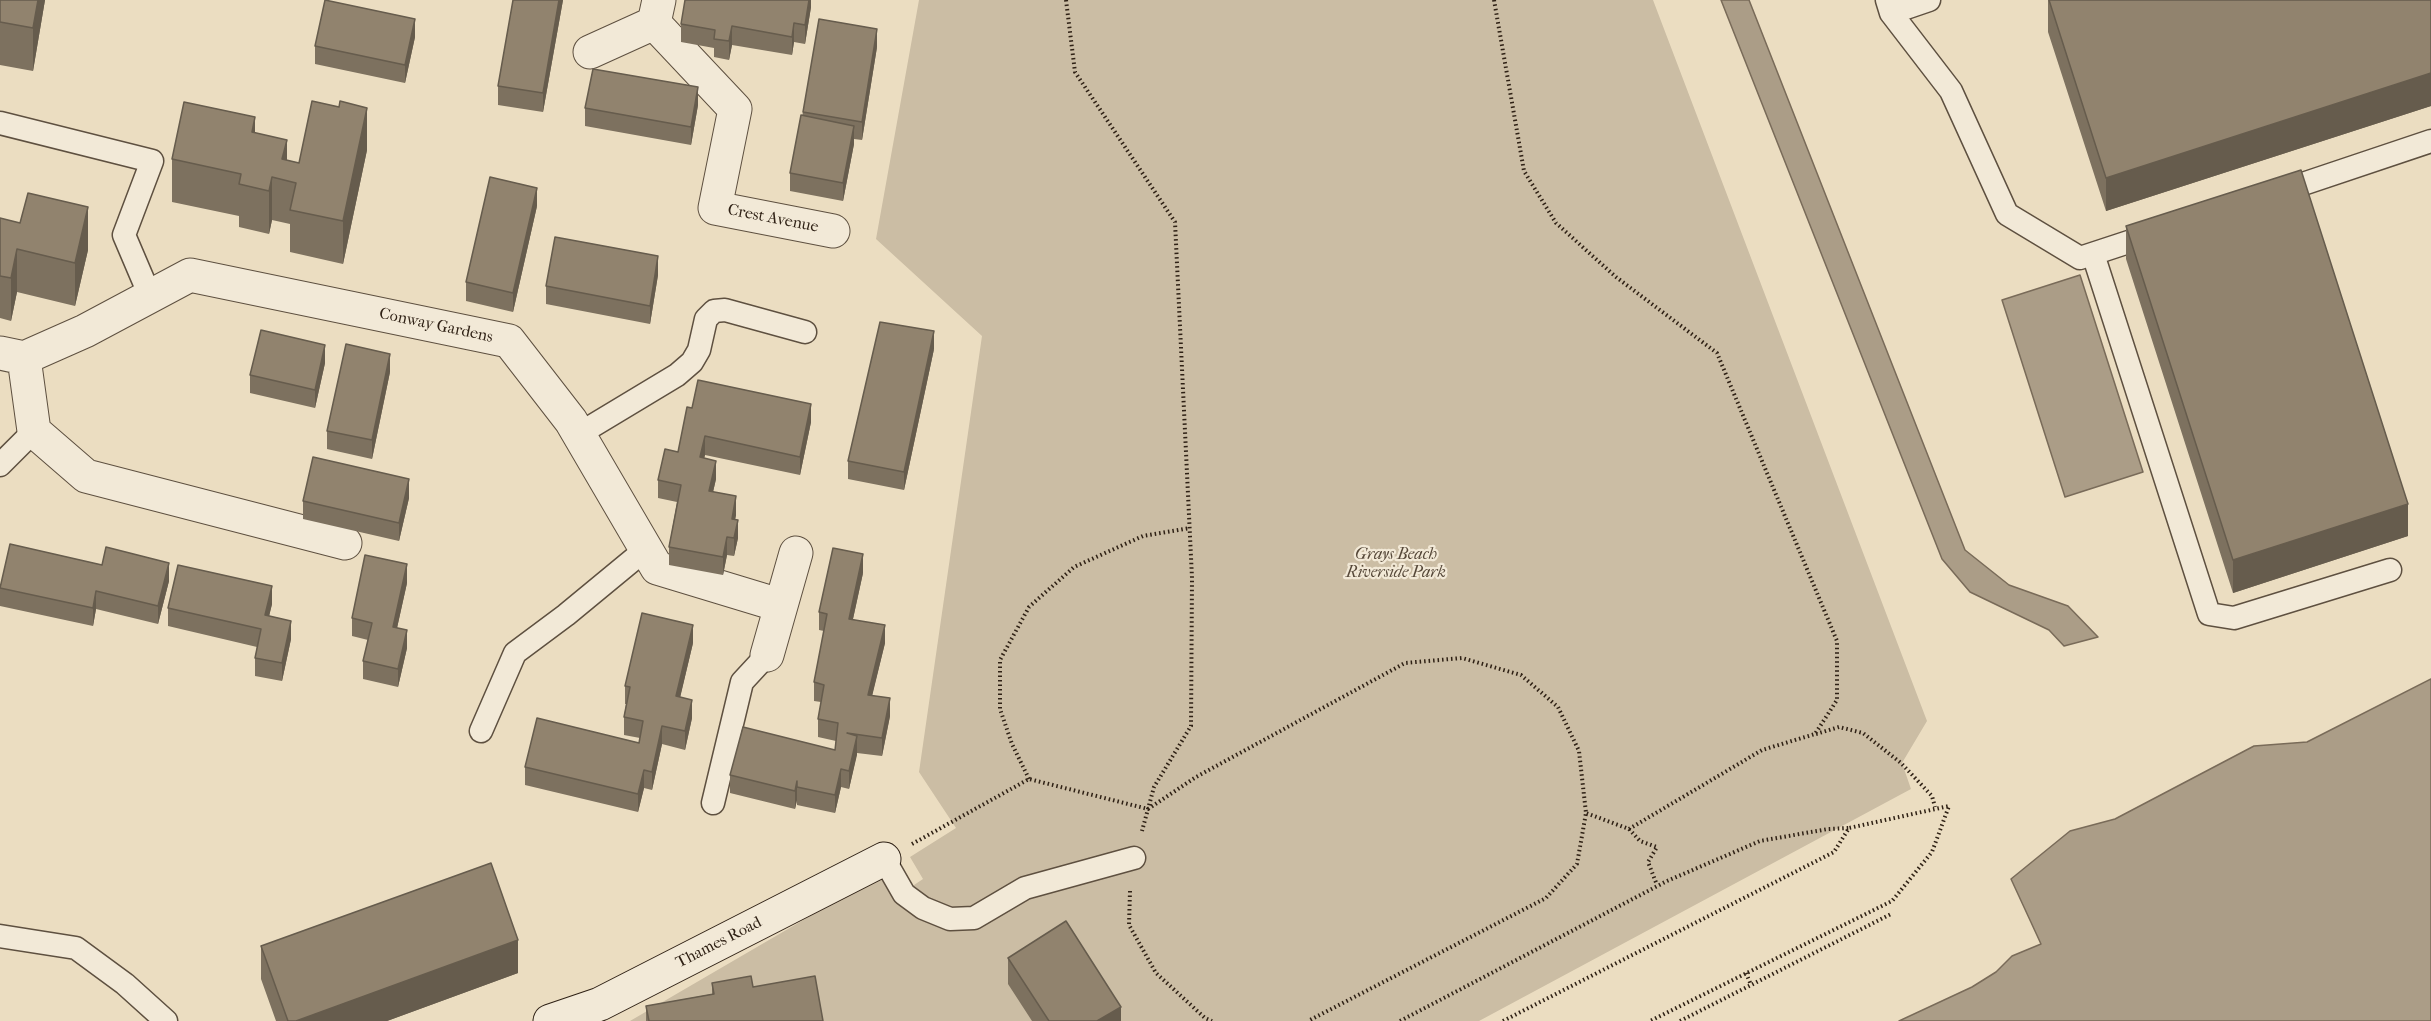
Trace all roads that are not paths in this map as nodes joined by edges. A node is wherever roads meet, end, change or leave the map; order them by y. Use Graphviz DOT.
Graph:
graph roads {
  1 [pos="1929,0"];
  2 [pos="1889,7"];
  3 [pos="657,12"];
  4 [pos="590,52"];
  5 [pos="0,123"];
  6 [pos="2431,141"];
  7 [pos="2251,202"];
  8 [pos="2172,228"];
  9 [pos="833,231"];
  10 [pos="2093,254"];
  11 [pos="150,296"];
  12 [pos="805,332"];
  13 [pos="12,356"];
  14 [pos="34,431"];
  15 [pos="579,434"];
  16 [pos="0,465"];
  17 [pos="345,543"];
  18 [pos="646,549"];
  19 [pos="796,553"];
  20 [pos="2390,570"];
  21 [pos="779,605"];
  22 [pos="767,655"];
  23 [pos="481,731"];
  24 [pos="713,803"];
  25 [pos="1134,858"];
  26 [pos="884,859"];
  27 [pos="0,936"];
  28 [pos="166,1021"];
  29 [pos="550,1021"];
  1 -- 2 [label="lane"];
  2 -- 10 [label="lane"];
  3 -- 4 [label="street, Crest Avenue"];
  3 -- 9 [label="street, Crest Avenue"];
  5 -- 11 [label="lane"];
  6 -- 7 [label="lane"];
  8 -- 10 [label="lane"];
  10 -- 20 [label="lane"];
  11 -- 13 [label="street, Conway Gardens"];
  11 -- 15 [label="street, Conway Gardens"];
  12 -- 15 [label="lane"];
  13 -- 14 [label="street, Conway Gardens"];
  14 -- 16 [label="lane"];
  14 -- 17 [label="street"];
  15 -- 18 [label="street, Conway Gardens"];
  18 -- 21 [label="street, Conway Gardens"];
  18 -- 23 [label="lane"];
  19 -- 21 [label="street"];
  21 -- 22 [label="street"];
  22 -- 24 [label="lane"];
  25 -- 26 [label="lane"];
  26 -- 29 [label="street, Thames Road"];
  27 -- 28 [label="lane"];
}
